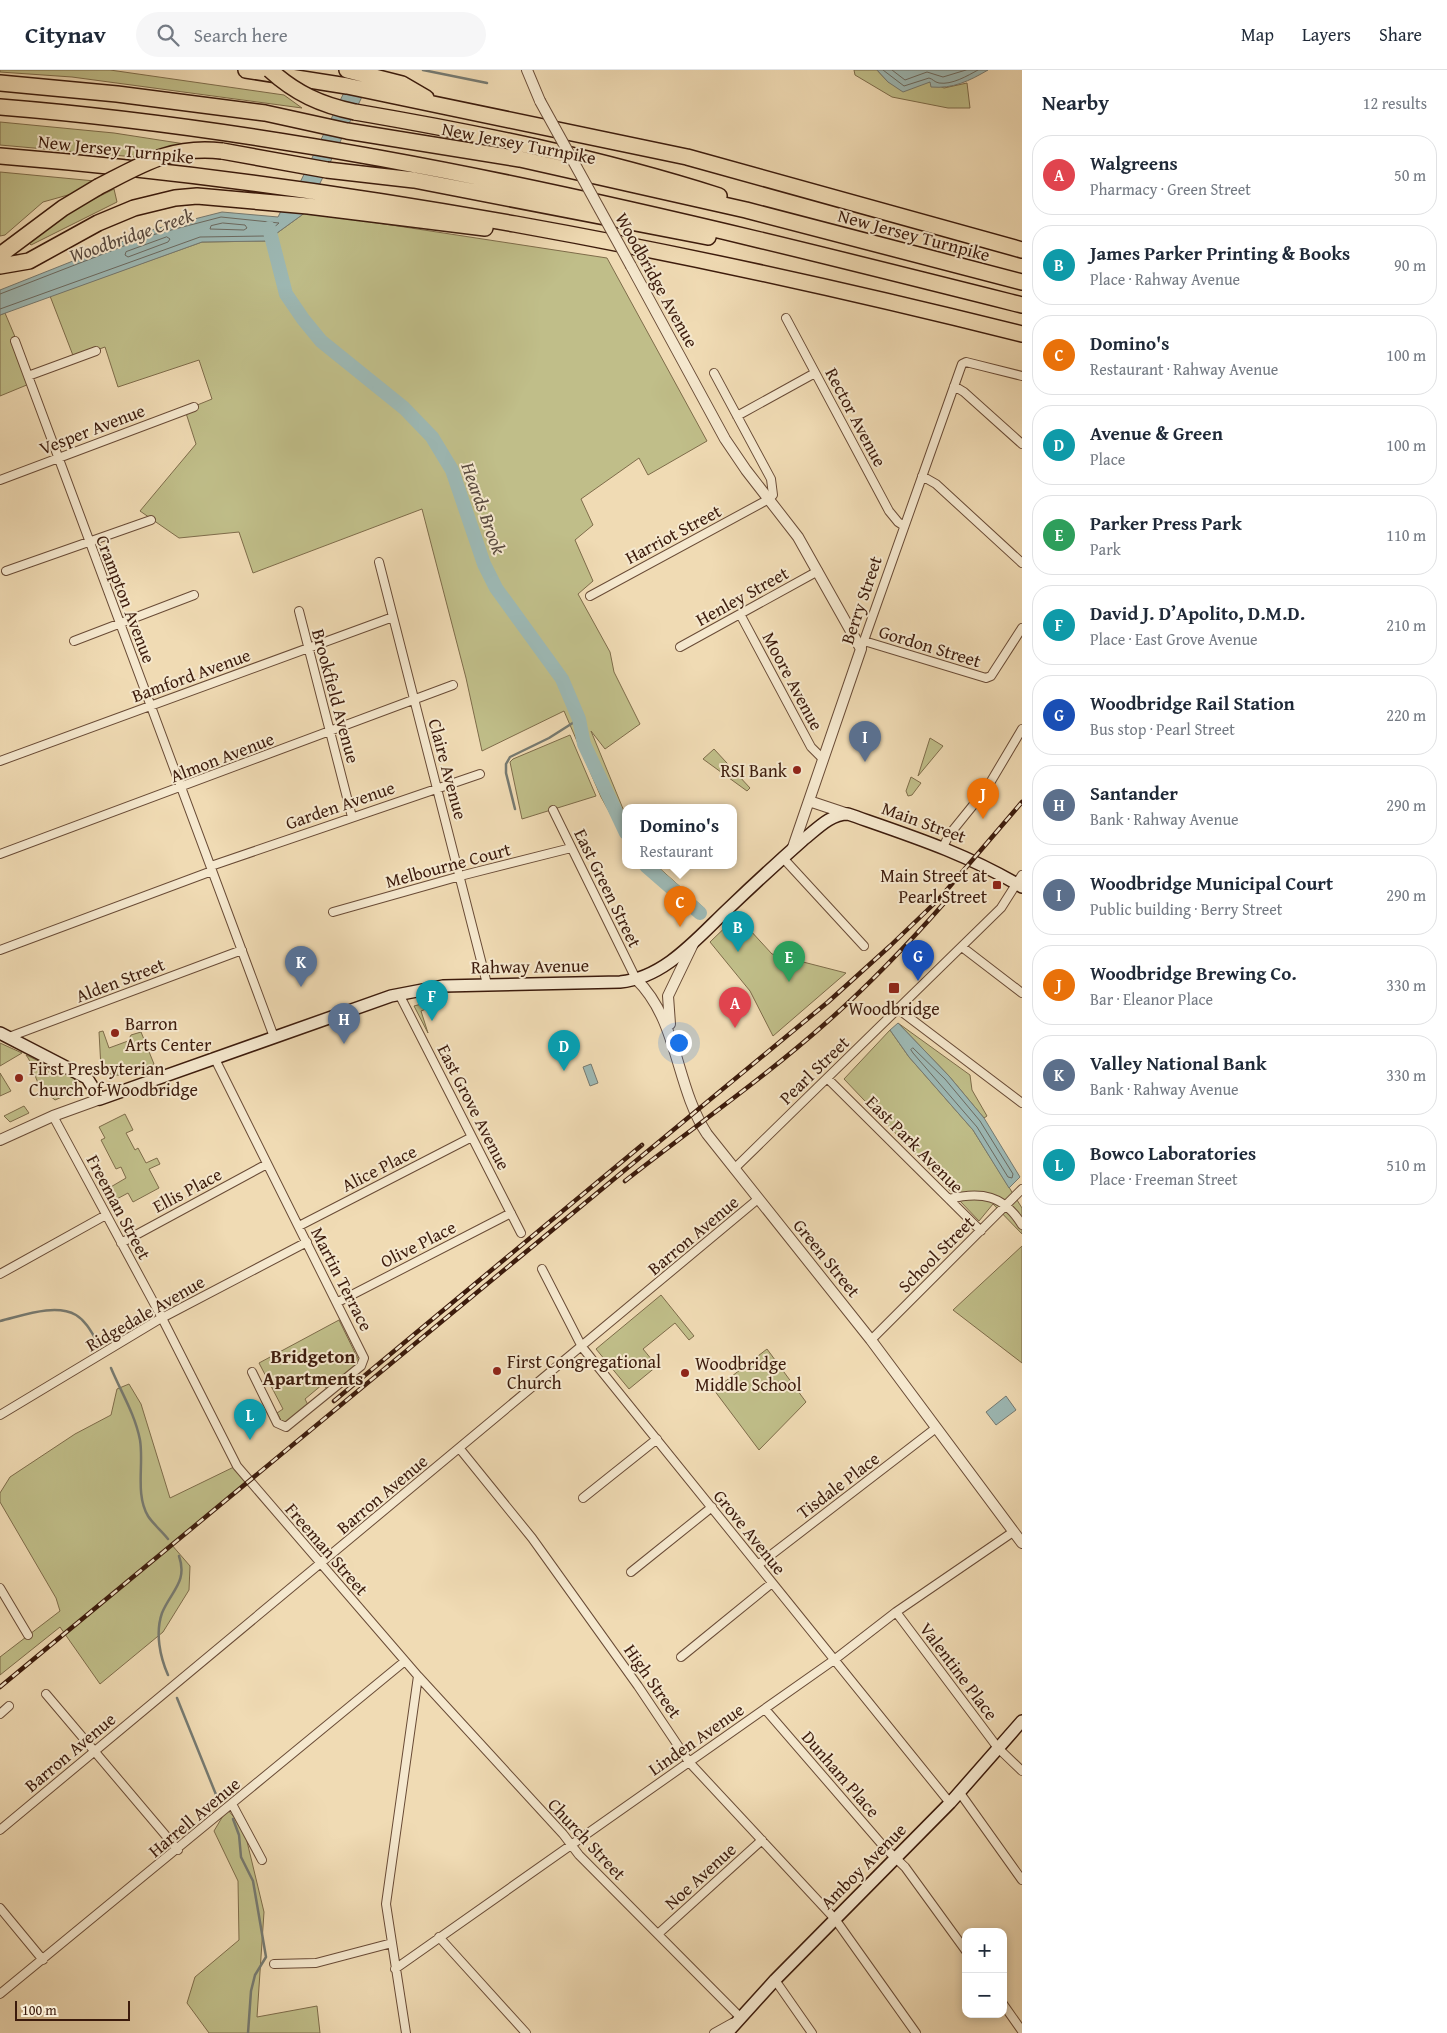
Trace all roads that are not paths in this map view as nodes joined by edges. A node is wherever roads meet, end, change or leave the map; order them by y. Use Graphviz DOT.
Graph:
graph roads {
  1 [pos="246,70"];
  2 [pos="270,70"];
  3 [pos="527,70"];
  4 [pos="349,71"];
  5 [pos="0,83"];
  6 [pos="438,104"];
  7 [pos="0,107"];
  8 [pos="0,156"];
  9 [pos="746,210"];
  10 [pos="596,238"];
  11 [pos="1022,250"];
  12 [pos="0,255"];
  13 [pos="0,266"];
  14 [pos="892,272"];
  15 [pos="1022,282"];
  16 [pos="1022,305"];
  17 [pos="786,318"];
  18 [pos="1022,334"];
  19 [pos="15,341"];
  20 [pos="96,351"];
  21 [pos="714,373"];
  22 [pos="815,373"];
  23 [pos="28,376"];
  24 [pos="1022,376"];
  25 [pos="954,386"];
  26 [pos="194,407"];
  27 [pos="737,416"];
  28 [pos="1022,444"];
  29 [pos="58,458"];
  30 [pos="922,476"];
  31 [pos="0,480"];
  32 [pos="769,499"];
  33 [pos="151,520"];
  34 [pos="904,526"];
  35 [pos="89,541"];
  36 [pos="379,562"];
  37 [pos="1022,563"];
  38 [pos="6,571"];
  39 [pos="818,571"];
  40 [pos="194,596"];
  41 [pos="590,596"];
  42 [pos="299,611"];
  43 [pos="740,614"];
  44 [pos="392,617"];
  45 [pos="120,624"];
  46 [pos="1022,628"];
  47 [pos="74,642"];
  48 [pos="862,645"];
  49 [pos="680,647"];
  50 [pos="308,648"];
  51 [pos="453,685"];
  52 [pos="414,700"];
  53 [pos="151,706"];
  54 [pos="1022,730"];
  55 [pos="330,732"];
  56 [pos="823,759"];
  57 [pos="0,761"];
  58 [pos="480,774"];
  59 [pos="437,787"];
  60 [pos="181,788"];
  61 [pos="809,801"];
  62 [pos="553,810"];
  63 [pos="848,814"];
  64 [pos="352,817"];
  65 [pos="943,847"];
  66 [pos="572,848"];
  67 [pos="792,850"];
  68 [pos="0,854"];
  69 [pos="783,858"];
  70 [pos="212,869"];
  71 [pos="461,876"];
  72 [pos="1020,882"];
  73 [pos="333,912"];
  74 [pos="695,939"];
  75 [pos="864,946"];
  76 [pos="962,947"];
  77 [pos="0,950"];
  78 [pos="242,950"];
  79 [pos="636,979"];
  80 [pos="487,984"];
  81 [pos="1022,993"];
  82 [pos="399,994"];
  83 [pos="898,1009"];
  84 [pos="5,1035"];
  85 [pos="274,1037"];
  86 [pos="673,1047"];
  87 [pos="215,1059"];
  88 [pos="827,1078"];
  89 [pos="100,1099"];
  90 [pos="1022,1104"];
  91 [pos="53,1116"];
  92 [pos="472,1137"];
  93 [pos="0,1140"];
  94 [pos="268,1164"];
  95 [pos="734,1169"];
  96 [pos="1022,1189"];
  97 [pos="758,1199"];
  98 [pos="949,1199"];
  99 [pos="1005,1206"];
  100 [pos="511,1213"];
  101 [pos="106,1215"];
  102 [pos="1022,1225"];
  103 [pos="299,1226"];
  104 [pos="981,1231"];
  105 [pos="521,1233"];
  106 [pos="307,1242"];
  107 [pos="121,1243"];
  108 [pos="542,1269"];
  109 [pos="0,1274"];
  110 [pos="338,1302"];
  111 [pos="162,1318"];
  112 [pos="871,1340"];
  113 [pos="582,1346"];
  114 [pos="252,1372"];
  115 [pos="0,1415"];
  116 [pos="936,1428"];
  117 [pos="657,1440"];
  118 [pos="460,1449"];
  119 [pos="583,1498"];
  120 [pos="712,1508"];
  121 [pos="1012,1532"];
  122 [pos="1022,1543"];
  123 [pos="321,1564"];
  124 [pos="758,1565"];
  125 [pos="631,1572"];
  126 [pos="772,1583"];
  127 [pos="0,1588"];
  128 [pos="896,1612"];
  129 [pos="28,1635"];
  130 [pos="681,1657"];
  131 [pos="834,1660"];
  132 [pos="405,1661"];
  133 [pos="418,1676"];
  134 [pos="46,1694"];
  135 [pos="9,1706"];
  136 [pos="765,1709"];
  137 [pos="0,1714"];
  138 [pos="1022,1721"];
  139 [pos="998,1748"];
  140 [pos="95,1752"];
  141 [pos="689,1762"];
  142 [pos="1022,1771"];
  143 [pos="960,1793"];
  144 [pos="950,1803"];
  145 [pos="232,1804"];
  146 [pos="0,1830"];
  147 [pos="762,1840"];
  148 [pos="570,1844"];
  149 [pos="178,1850"];
  150 [pos="895,1857"];
  151 [pos="262,1860"];
  152 [pos="1022,1880"];
  153 [pos="0,1908"];
  154 [pos="835,1919"];
  155 [pos="658,1934"];
  156 [pos="439,1937"];
  157 [pos="392,1943"];
  158 [pos="962,1945"];
  159 [pos="43,1960"];
  160 [pos="274,1964"];
  161 [pos="395,1969"];
  162 [pos="775,1980"];
  163 [pos="0,1994"];
  164 [pos="1007,2010"];
  165 [pos="738,2019"];
  166 [pos="1022,2031"];
  167 [pos="406,2033"];
  168 [pos="526,2033"];
  169 [pos="714,2033"];
  170 [pos="727,2033"];
  171 [pos="812,2033"];
  172 [pos="916,2033"];
  1 -- 6 [label="highway, New Jersey Turnpike"];
  2 -- 9 [label="highway, bridge"];
  3 -- 32 [label="street, Woodbridge Avenue, bridge"];
  4 -- 6 [label="highway"];
  5 -- 9 [label="highway, New Jersey Turnpike"];
  6 -- 11 [label="highway, New Jersey Turnpike"];
  7 -- 14 [label="highway, New Jersey Turnpike"];
  8 -- 10 [label="highway, New Jersey Turnpike"];
  9 -- 15 [label="highway, New Jersey Turnpike"];
  10 -- 13 [label="highway"];
  10 -- 18 [label="highway, New Jersey Turnpike"];
  12 -- 14 [label="highway, bridge"];
  14 -- 16 [label="highway, New Jersey Turnpike"];
  17 -- 22 [label="street, Rector Avenue"];
  19 -- 23 [label="street, Crampton Avenue"];
  20 -- 23 [label="street"];
  21 -- 27 [label="street"];
  22 -- 27 [label="street"];
  22 -- 34 [label="street, Rector Avenue"];
  23 -- 29 [label="street, Crampton Avenue"];
  24 -- 25 [label="street, Berry Street"];
  25 -- 28 [label="street"];
  25 -- 30 [label="street, Berry Street"];
  26 -- 29 [label="street, Vesper Avenue"];
  27 -- 32 [label="street"];
  29 -- 31 [label="street, Vesper Avenue"];
  29 -- 35 [label="street, Crampton Avenue"];
  30 -- 34 [label="street, Berry Street"];
  30 -- 37 [label="street"];
  32 -- 39 [label="street, Woodbridge Avenue"];
  32 -- 41 [label="street, Harriot Street"];
  33 -- 35 [label="street"];
  34 -- 48 [label="street, Berry Street"];
  35 -- 38 [label="street"];
  35 -- 45 [label="street, Crampton Avenue"];
  36 -- 44 [label="street, Claire Avenue"];
  39 -- 43 [label="street, Henley Street"];
  39 -- 48 [label="street, Woodbridge Avenue"];
  40 -- 45 [label="street"];
  42 -- 50 [label="street, Brookfield Avenue"];
  43 -- 49 [label="street, Henley Street"];
  43 -- 56 [label="street, Moore Avenue"];
  44 -- 50 [label="street, Bamford Avenue"];
  44 -- 52 [label="street, Claire Avenue"];
  45 -- 47 [label="street"];
  45 -- 53 [label="street, Crampton Avenue"];
  46 -- 48 [label="street, Gordon Street"];
  48 -- 56 [label="street, Berry Street"];
  50 -- 53 [label="street, Bamford Avenue"];
  50 -- 55 [label="street, Brookfield Avenue"];
  51 -- 52 [label="street, Almon Avenue"];
  52 -- 55 [label="street, Almon Avenue"];
  52 -- 59 [label="street, Claire Avenue"];
  53 -- 57 [label="street, Bamford Avenue"];
  53 -- 60 [label="street, Crampton Avenue"];
  54 -- 65 [label="street"];
  55 -- 60 [label="street, Almon Avenue"];
  55 -- 64 [label="street, Brookfield Avenue"];
  56 -- 61 [label="street, Berry Street"];
  58 -- 59 [label="street, Garden Avenue"];
  59 -- 64 [label="street, Garden Avenue"];
  59 -- 71 [label="street, Claire Avenue"];
  60 -- 68 [label="street, Almon Avenue"];
  60 -- 70 [label="street, Crampton Avenue"];
  61 -- 63 [label="street, Main Street"];
  61 -- 67 [label="street, Berry Street"];
  62 -- 66 [label="street, East Green Street"];
  63 -- 65 [label="main road, Main Street"];
  63 -- 67 [label="main road, Rahway Avenue"];
  64 -- 70 [label="street, Garden Avenue"];
  65 -- 72 [label="main road, Main Street"];
  66 -- 71 [label="street, Melbourne Court"];
  66 -- 79 [label="street, East Green Street"];
  67 -- 69 [label="main road, Rahway Avenue"];
  69 -- 74 [label="main road, Rahway Avenue"];
  69 -- 75 [label="street"];
  70 -- 77 [label="street, Garden Avenue"];
  70 -- 78 [label="street, Crampton Avenue"];
  71 -- 73 [label="street, Melbourne Court"];
  71 -- 80 [label="street, Claire Avenue"];
  72 -- 76 [label="street, Pearl Street"];
  74 -- 79 [label="main road, Rahway Avenue"];
  74 -- 86 [label="street"];
  76 -- 81 [label="street"];
  76 -- 83 [label="street, Pearl Street"];
  78 -- 84 [label="street, Alden Street"];
  78 -- 85 [label="street, Crampton Avenue"];
  79 -- 80 [label="main road, Rahway Avenue"];
  79 -- 86 [label="street, Green Street"];
  80 -- 82 [label="main road, Rahway Avenue"];
  82 -- 85 [label="main road, Rahway Avenue"];
  82 -- 92 [label="street, East Grove Avenue"];
  83 -- 88 [label="street, Pearl Street"];
  83 -- 90 [label="street"];
  84 -- 89 [label="main road"];
  85 -- 87 [label="main road, Rahway Avenue"];
  86 -- 95 [label="street, Green Street"];
  87 -- 89 [label="main road, Rahway Avenue"];
  87 -- 94 [label="street, Martin Terrace"];
  88 -- 95 [label="street, Pearl Street"];
  88 -- 98 [label="street, East Park Avenue"];
  89 -- 91 [label="street, Rahway Avenue"];
  91 -- 93 [label="street, Rahway Avenue"];
  91 -- 101 [label="street, Freeman Street"];
  92 -- 100 [label="street, East Grove Avenue"];
  92 -- 103 [label="street, Alice Place"];
  94 -- 103 [label="street, Martin Terrace"];
  94 -- 107 [label="street, Ellis Place"];
  95 -- 97 [label="street, Green Street"];
  96 -- 99 [label="street, School Street"];
  97 -- 112 [label="street, Green Street"];
  97 -- 113 [label="street, Barron Avenue"];
  98 -- 99 [label="street"];
  98 -- 104 [label="street, East Park Avenue"];
  99 -- 102 [label="street"];
  99 -- 104 [label="street, School Street"];
  100 -- 105 [label="street, East Grove Avenue"];
  100 -- 110 [label="street, Olive Place"];
  101 -- 107 [label="street, Freeman Street"];
  101 -- 109 [label="street"];
  103 -- 106 [label="street, Martin Terrace"];
  104 -- 112 [label="street, School Street"];
  106 -- 110 [label="street, Martin Terrace"];
  106 -- 111 [label="street, Ridgedale Avenue"];
  107 -- 111 [label="street, Freeman Street"];
  108 -- 113 [label="street, Grove Avenue"];
  110 -- 114 [label="street, Martin Terrace"];
  111 -- 115 [label="street, Ridgedale Avenue"];
  111 -- 123 [label="street, Freeman Street"];
  112 -- 116 [label="street, Green Street"];
  113 -- 117 [label="street, Grove Avenue"];
  113 -- 118 [label="street, Barron Avenue"];
  116 -- 121 [label="street, Green Street"];
  116 -- 124 [label="street, Tisdale Place"];
  117 -- 119 [label="street"];
  117 -- 120 [label="street, Grove Avenue"];
  118 -- 123 [label="street, Barron Avenue"];
  118 -- 141 [label="street, High Street"];
  120 -- 124 [label="street, Grove Avenue"];
  120 -- 125 [label="street"];
  121 -- 122 [label="street, Green Street"];
  121 -- 128 [label="street, Linden Avenue"];
  123 -- 132 [label="street, Freeman Street"];
  123 -- 140 [label="street, Barron Avenue"];
  124 -- 126 [label="street, Grove Avenue"];
  126 -- 130 [label="street"];
  126 -- 131 [label="street, Grove Avenue"];
  127 -- 129 [label="street"];
  128 -- 131 [label="street, Linden Avenue"];
  128 -- 139 [label="street, Valentine Place"];
  131 -- 136 [label="street, Linden Avenue"];
  131 -- 144 [label="street, Grove Avenue"];
  132 -- 133 [label="street, Freeman Street"];
  132 -- 145 [label="street, Harrell Avenue"];
  133 -- 148 [label="street, Church Street"];
  133 -- 157 [label="street"];
  134 -- 140 [label="street"];
  135 -- 137 [label="street"];
  136 -- 141 [label="street, Linden Avenue"];
  136 -- 150 [label="street, Dunham Place"];
  138 -- 139 [label="main road, Amboy Avenue"];
  139 -- 142 [label="street, Valentine Place"];
  139 -- 143 [label="main road, Amboy Avenue"];
  140 -- 146 [label="street, Barron Avenue"];
  140 -- 149 [label="street"];
  141 -- 147 [label="street, High Street"];
  141 -- 148 [label="street, Linden Avenue"];
  143 -- 144 [label="main road, Amboy Avenue"];
  143 -- 152 [label="street"];
  144 -- 150 [label="main road, Amboy Avenue"];
  145 -- 149 [label="street, Harrell Avenue"];
  145 -- 151 [label="street"];
  147 -- 154 [label="street, High Street"];
  147 -- 155 [label="street, Noe Avenue"];
  148 -- 155 [label="street, Church Street"];
  148 -- 156 [label="street, Linden Avenue"];
  149 -- 159 [label="street, Harrell Avenue"];
  150 -- 154 [label="main road, Amboy Avenue"];
  150 -- 158 [label="street, Dunham Place"];
  153 -- 159 [label="street"];
  154 -- 162 [label="main road, Amboy Avenue"];
  154 -- 172 [label="street, High Street"];
  155 -- 165 [label="street, Church Street"];
  156 -- 161 [label="street, Linden Avenue"];
  156 -- 168 [label="street"];
  157 -- 160 [label="street"];
  157 -- 161 [label="street"];
  159 -- 163 [label="street, Harrell Avenue"];
  161 -- 167 [label="street"];
  162 -- 165 [label="main road, Amboy Avenue"];
  162 -- 171 [label="street"];
  164 -- 166 [label="street"];
  165 -- 169 [label="street"];
  165 -- 170 [label="main road, Amboy Avenue"];
}
